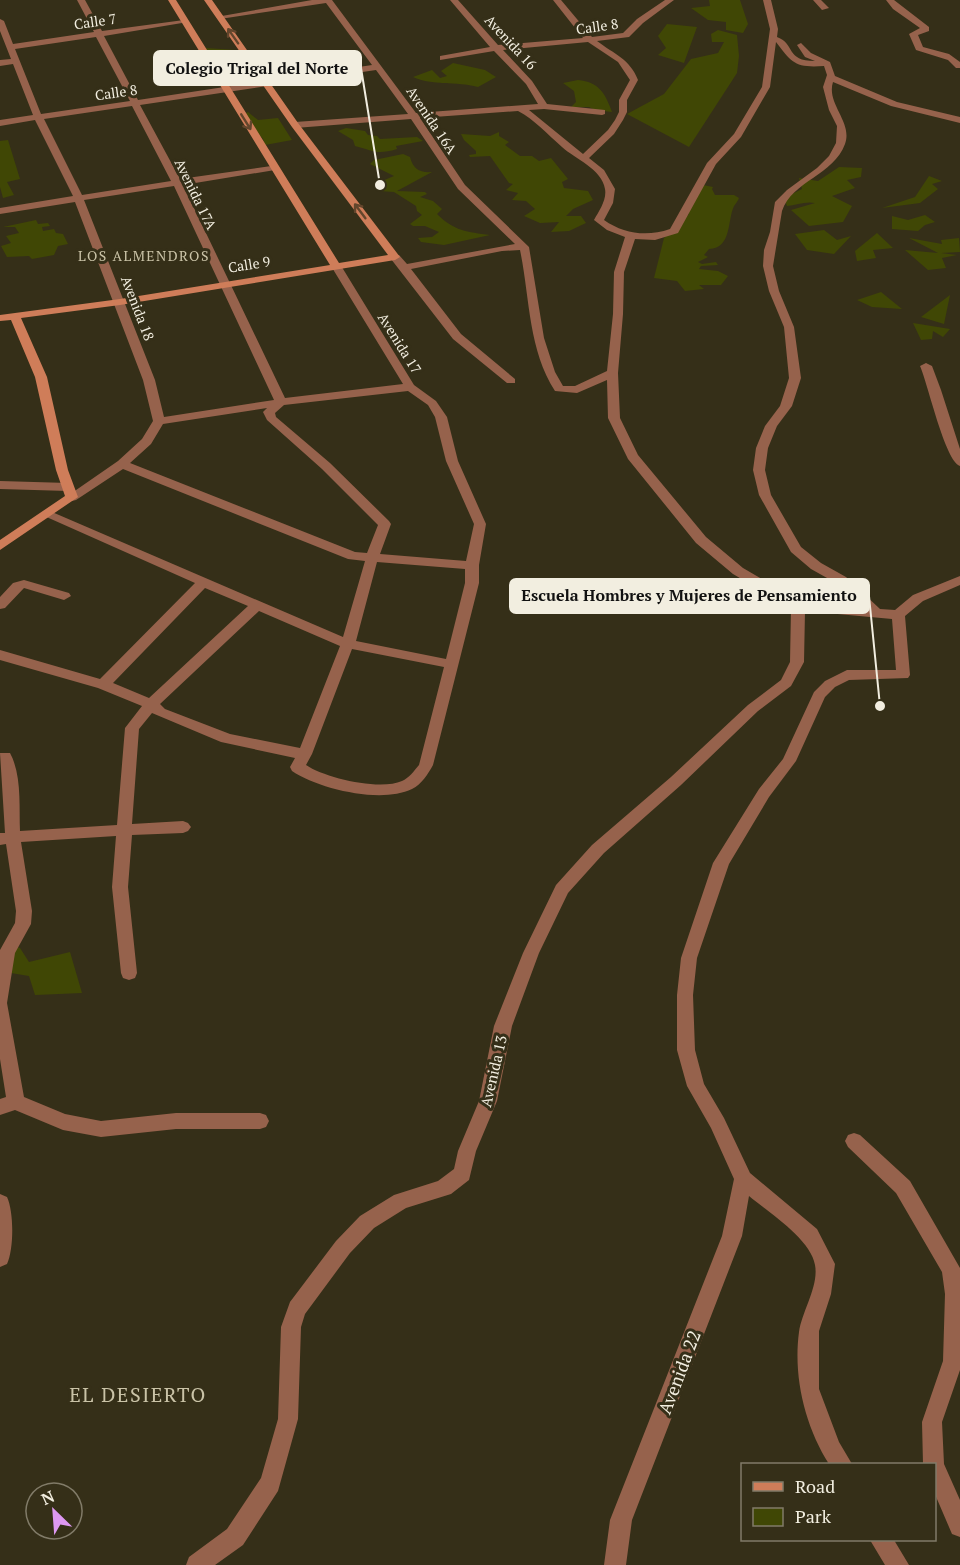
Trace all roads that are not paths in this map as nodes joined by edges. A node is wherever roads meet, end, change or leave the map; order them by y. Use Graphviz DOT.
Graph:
graph roads {
  1 [pos="81,0"];
  2 [pos="172,0"];
  3 [pos="208,0"];
  4 [pos="328,0"];
  5 [pos="454,0"];
  6 [pos="557,0"];
  7 [pos="669,0"];
  8 [pos="767,0"];
  9 [pos="817,0"];
  10 [pos="890,0"];
  11 [pos="825,8"];
  12 [pos="220,17"];
  13 [pos="0,21"];
  14 [pos="184,22"];
  15 [pos="98,35"];
  16 [pos="772,38"];
  17 [pos="591,41"];
  18 [pos="801,45"];
  19 [pos="9,47"];
  20 [pos="496,48"];
  21 [pos="443,57"];
  22 [pos="15,62"];
  23 [pos="0,63"];
  24 [pos="827,64"];
  25 [pos="959,66"];
  26 [pos="378,67"];
  27 [pos="831,78"];
  28 [pos="266,82"];
  29 [pos="225,88"];
  30 [pos="134,103"];
  31 [pos="544,106"];
  32 [pos="521,109"];
  33 [pos="603,112"];
  34 [pos="414,116"];
  35 [pos="38,117"];
  36 [pos="960,120"];
  37 [pos="0,123"];
  38 [pos="295,125"];
  39 [pos="585,158"];
  40 [pos="274,167"];
  41 [pos="177,183"];
  42 [pos="79,199"];
  43 [pos="0,211"];
  44 [pos="630,238"];
  45 [pos="524,247"];
  46 [pos="395,257"];
  47 [pos="336,266"];
  48 [pos="405,267"];
  49 [pos="224,284"];
  50 [pos="120,302"];
  51 [pos="15,315"];
  52 [pos="0,318"];
  53 [pos="926,366"];
  54 [pos="612,373"];
  55 [pos="511,381"];
  56 [pos="410,387"];
  57 [pos="281,402"];
  58 [pos="159,421"];
  59 [pos="960,462"];
  60 [pos="122,464"];
  61 [pos="0,485"];
  62 [pos="70,492"];
  63 [pos="48,515"];
  64 [pos="0,546"];
  65 [pos="372,558"];
  66 [pos="472,565"];
  67 [pos="960,580"];
  68 [pos="203,582"];
  69 [pos="64,596"];
  70 [pos="258,604"];
  71 [pos="0,605"];
  72 [pos="798,606"];
  73 [pos="875,612"];
  74 [pos="898,615"];
  75 [pos="348,644"];
  76 [pos="0,655"];
  77 [pos="450,663"];
  78 [pos="103,685"];
  79 [pos="151,704"];
  80 [pos="305,754"];
  81 [pos="5,757"];
  82 [pos="183,826"];
  83 [pos="123,829"];
  84 [pos="7,838"];
  85 [pos="129,972"];
  86 [pos="0,1000"];
  87 [pos="0,1006"];
  88 [pos="8,1104"];
  89 [pos="260,1121"];
  90 [pos="854,1141"];
  91 [pos="743,1179"];
  92 [pos="0,1203"];
  93 [pos="0,1258"];
  94 [pos="955,1270"];
  95 [pos="840,1463"];
  96 [pos="934,1463"];
  97 [pos="936,1470"];
  98 [pos="960,1527"];
  99 [pos="882,1541"];
  100 [pos="197,1565"];
  101 [pos="615,1565"];
  102 [pos="898,1565"];
  1 -- 15 [label="street, Avenida 17A"];
  2 -- 14 [label="main road, Avenida 17"];
  3 -- 12 [label="main road"];
  4 -- 12 [label="street"];
  4 -- 26 [label="street, Avenida 16A"];
  5 -- 20 [label="street, Avenida 16"];
  6 -- 17 [label="street"];
  7 -- 17 [label="street, Calle 8"];
  8 -- 16 [label="street"];
  9 -- 11 [label="street"];
  10 -- 25 [label="street"];
  28 -- 12 [label="main road, one-way"];
  13 -- 19 [label="street, Avenida 18"];
  14 -- 15 [label="street, Calle 7"];
  14 -- 29 [label="main road, Avenida 17"];
  15 -- 19 [label="street, Calle 7"];
  15 -- 30 [label="street, Avenida 17A"];
  16 -- 24 [label="street"];
  16 -- 44 [label="street"];
  17 -- 20 [label="street, Calle 8"];
  17 -- 39 [label="street"];
  18 -- 24 [label="street"];
  19 -- 22 [label="street, Avenida 18"];
  20 -- 21 [label="street, Calle 8"];
  20 -- 31 [label="street, Avenida 16"];
  22 -- 23 [label="street"];
  22 -- 35 [label="street, Avenida 18"];
  24 -- 27 [label="street"];
  26 -- 28 [label="street, Calle 8"];
  26 -- 34 [label="street, Avenida 16A"];
  27 -- 36 [label="street"];
  27 -- 73 [label="street"];
  28 -- 29 [label="street, Calle 8"];
  28 -- 38 [label="main road"];
  29 -- 30 [label="street, Calle 8"];
  29 -- 40 [label="main road, Avenida 17, one-way"];
  30 -- 35 [label="street, Calle 8"];
  30 -- 41 [label="street, Avenida 17A"];
  31 -- 32 [label="street"];
  31 -- 33 [label="street"];
  32 -- 34 [label="street"];
  32 -- 39 [label="street"];
  34 -- 38 [label="street"];
  34 -- 45 [label="street, Avenida 16A"];
  35 -- 37 [label="street, Calle 8"];
  35 -- 42 [label="street, Avenida 18"];
  46 -- 38 [label="main road, one-way"];
  39 -- 44 [label="street"];
  40 -- 41 [label="street"];
  40 -- 47 [label="main road, Avenida 17"];
  41 -- 42 [label="street"];
  41 -- 49 [label="street, Avenida 17A"];
  42 -- 43 [label="street"];
  42 -- 50 [label="street, Avenida 18"];
  44 -- 54 [label="street"];
  45 -- 48 [label="street"];
  45 -- 54 [label="street"];
  46 -- 47 [label="main road, Calle 9"];
  46 -- 48 [label="street"];
  47 -- 49 [label="main road, Calle 9"];
  47 -- 56 [label="street, Avenida 17"];
  48 -- 55 [label="street"];
  49 -- 50 [label="main road, Calle 9"];
  49 -- 57 [label="street, Avenida 17A"];
  50 -- 51 [label="main road, Calle 9"];
  50 -- 58 [label="street, Avenida 18"];
  51 -- 52 [label="main road, Calle 9"];
  51 -- 62 [label="main road"];
  53 -- 59 [label="street"];
  54 -- 72 [label="street"];
  56 -- 57 [label="street"];
  56 -- 66 [label="street, Avenida 17"];
  57 -- 58 [label="street"];
  57 -- 65 [label="street"];
  58 -- 60 [label="street"];
  60 -- 62 [label="street"];
  60 -- 65 [label="street"];
  61 -- 62 [label="street"];
  62 -- 63 [label="main road"];
  63 -- 64 [label="main road"];
  63 -- 68 [label="street"];
  65 -- 66 [label="street"];
  65 -- 75 [label="street"];
  66 -- 77 [label="street, Avenida 17"];
  67 -- 74 [label="street"];
  68 -- 70 [label="street"];
  68 -- 78 [label="street"];
  69 -- 71 [label="street"];
  70 -- 75 [label="street"];
  70 -- 79 [label="street"];
  72 -- 73 [label="street"];
  72 -- 100 [label="street, Avenida 13"];
  73 -- 74 [label="street"];
  74 -- 91 [label="street"];
  75 -- 77 [label="street"];
  75 -- 80 [label="street"];
  76 -- 78 [label="street"];
  77 -- 80 [label="street, Avenida 17"];
  78 -- 79 [label="street"];
  79 -- 80 [label="street"];
  79 -- 83 [label="street"];
  81 -- 84 [label="street"];
  82 -- 83 [label="street"];
  83 -- 84 [label="street"];
  83 -- 85 [label="street"];
  84 -- 86 [label="street"];
  87 -- 88 [label="street"];
  88 -- 89 [label="street"];
  90 -- 94 [label="street"];
  91 -- 95 [label="street"];
  91 -- 101 [label="street, Avenida 22"];
  92 -- 93 [label="street"];
  94 -- 96 [label="street"];
  97 -- 98 [label="street"];
  99 -- 102 [label="street"];
}
